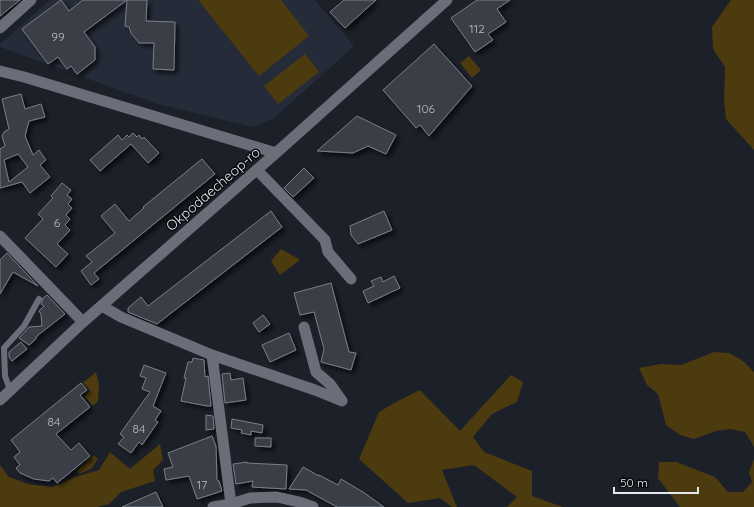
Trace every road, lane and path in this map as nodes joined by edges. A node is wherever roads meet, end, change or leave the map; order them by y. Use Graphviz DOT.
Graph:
graph roads {
  1 [pos="31,0"];
  2 [pos="447,0"];
  3 [pos="0,28"];
  4 [pos="0,71"];
  5 [pos="276,154"];
  6 [pos="257,170"];
  7 [pos="2,242"];
  8 [pos="351,279"];
  9 [pos="38,299"];
  10 [pos="102,306"];
  11 [pos="83,322"];
  12 [pos="304,326"];
  13 [pos="2,347"];
  14 [pos="212,355"];
  15 [pos="10,390"];
  16 [pos="0,400"];
  17 [pos="232,506"];
  18 [pos="213,507"];
  19 [pos="313,507"];
  1 -- 3 [label="street"];
  2 -- 5 [label="street, Okpodaecheop-ro"];
  4 -- 5 [label="street"];
  5 -- 6 [label="street, Okpodaecheop-ro"];
  6 -- 8 [label="street"];
  6 -- 10 [label="street, Okpodaecheop-ro"];
  7 -- 11 [label="street"];
  9 -- 13 [label="lane"];
  10 -- 11 [label="street, Okpodaecheop-ro"];
  10 -- 14 [label="street"];
  11 -- 15 [label="street, Okpodaecheop-ro"];
  12 -- 14 [label="street"];
  13 -- 15 [label="lane"];
  14 -- 17 [label="street"];
  15 -- 16 [label="street, Okpodaecheop-ro"];
  17 -- 18 [label="street"];
  17 -- 19 [label="street"];
}
